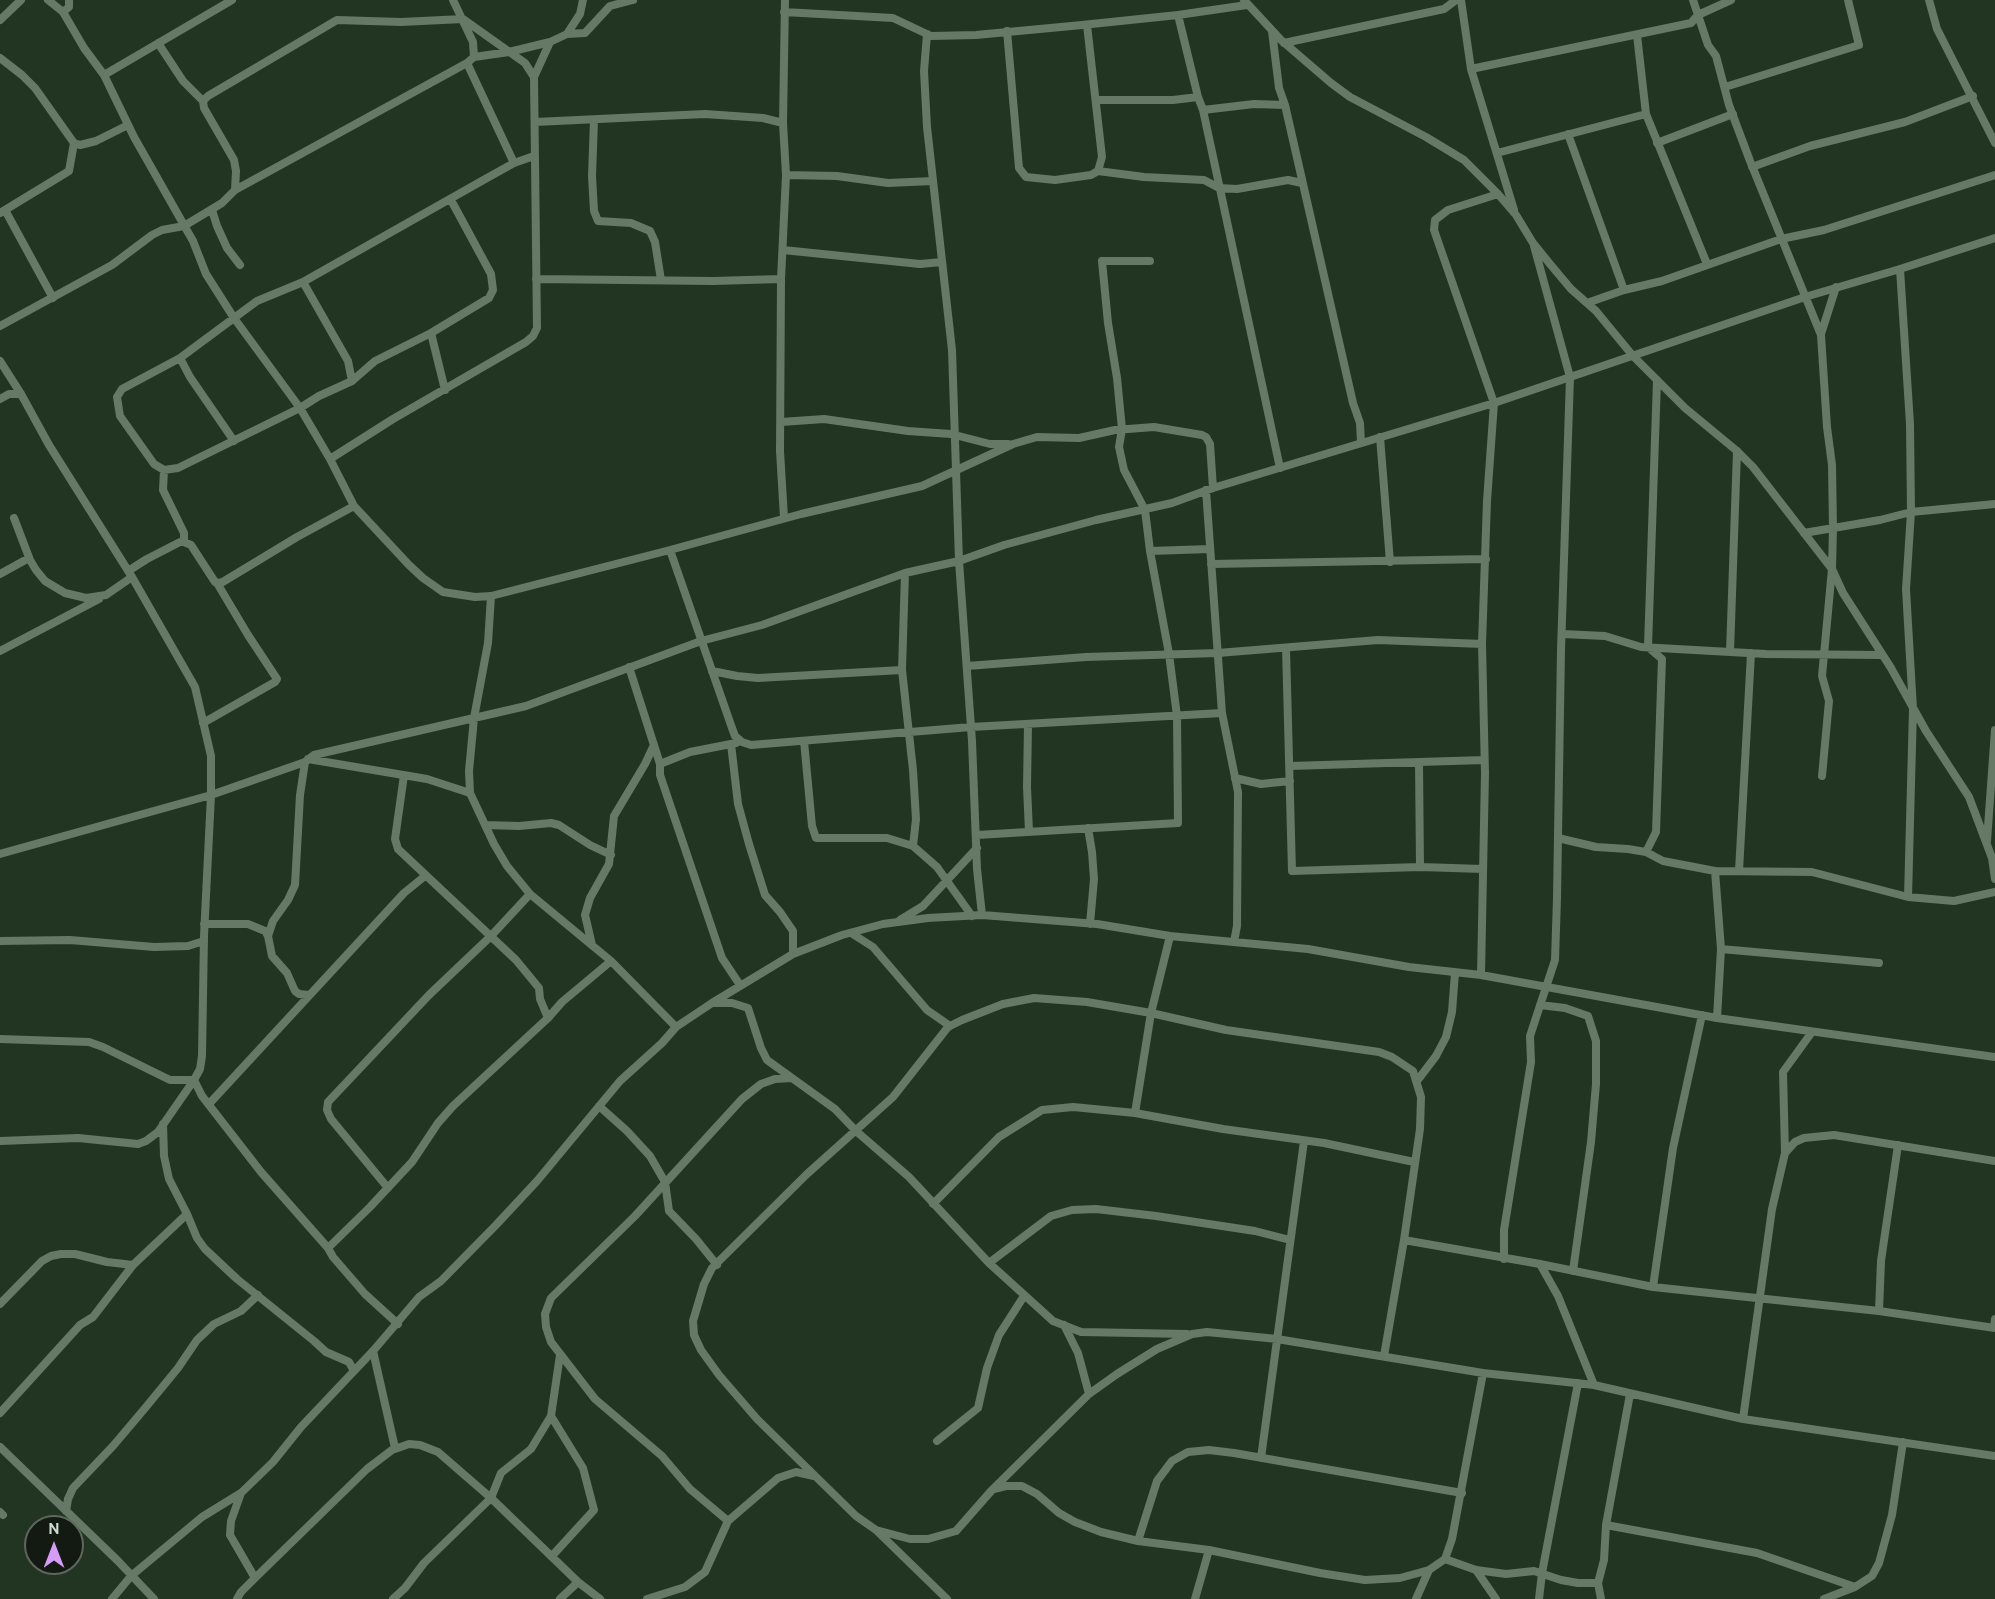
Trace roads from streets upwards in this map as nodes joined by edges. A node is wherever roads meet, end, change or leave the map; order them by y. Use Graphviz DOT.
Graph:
graph roads {
  1 [pos="21,0"];
  2 [pos="48,0"];
  3 [pos="69,0"];
  4 [pos="232,0"];
  5 [pos="453,0"];
  6 [pos="583,0"];
  7 [pos="633,0"];
  8 [pos="784,0"];
  9 [pos="1458,0"];
  10 [pos="1693,0"];
  11 [pos="1731,0"];
  12 [pos="1848,0"];
  13 [pos="1929,0"];
  14 [pos="1246,2"];
  15 [pos="63,12"];
  16 [pos="784,12"];
  17 [pos="1178,15"];
  18 [pos="1698,15"];
  19 [pos="463,19"];
  20 [pos="0,20"];
  21 [pos="1088,25"];
  22 [pos="1007,31"];
  23 [pos="1272,31"];
  24 [pos="567,34"];
  25 [pos="927,34"];
  26 [pos="1636,35"];
  27 [pos="550,42"];
  28 [pos="158,43"];
  29 [pos="1284,43"];
  30 [pos="509,52"];
  31 [pos="0,58"];
  32 [pos="471,60"];
  33 [pos="1471,69"];
  34 [pos="104,75"];
  35 [pos="534,77"];
  36 [pos="1725,87"];
  37 [pos="1973,96"];
  38 [pos="1198,97"];
  39 [pos="1096,100"];
  40 [pos="203,101"];
  41 [pos="1285,105"];
  42 [pos="1203,110"];
  43 [pos="1646,114"];
  44 [pos="1733,114"];
  45 [pos="594,120"];
  46 [pos="535,122"];
  47 [pos="783,123"];
  48 [pos="128,125"];
  49 [pos="1568,134"];
  50 [pos="74,143"];
  51 [pos="1657,143"];
  52 [pos="1995,143"];
  53 [pos="1497,153"];
  54 [pos="534,156"];
  55 [pos="514,163"];
  56 [pos="1752,167"];
  57 [pos="1098,171"];
  58 [pos="786,175"];
  59 [pos="1995,175"];
  60 [pos="933,181"];
  61 [pos="1302,183"];
  62 [pos="1219,188"];
  63 [pos="235,190"];
  64 [pos="1498,194"];
  65 [pos="451,200"];
  66 [pos="212,210"];
  67 [pos="2,211"];
  68 [pos="1516,215"];
  69 [pos="184,226"];
  70 [pos="1995,238"];
  71 [pos="1781,239"];
  72 [pos="1533,243"];
  73 [pos="783,250"];
  74 [pos="1150,261"];
  75 [pos="942,262"];
  76 [pos="1707,264"];
  77 [pos="240,265"];
  78 [pos="1900,269"];
  79 [pos="536,279"];
  80 [pos="781,279"];
  81 [pos="661,280"];
  82 [pos="303,282"];
  83 [pos="1836,287"];
  84 [pos="1624,290"];
  85 [pos="1805,297"];
  86 [pos="54,298"];
  87 [pos="1587,303"];
  88 [pos="234,318"];
  89 [pos="0,326"];
  90 [pos="431,333"];
  91 [pos="1821,335"];
  92 [pos="1633,356"];
  93 [pos="180,358"];
  94 [pos="0,361"];
  95 [pos="1570,377"];
  96 [pos="1657,380"];
  97 [pos="352,381"];
  98 [pos="445,390"];
  99 [pos="21,394"];
  100 [pos="0,399"];
  101 [pos="1494,403"];
  102 [pos="300,408"];
  103 [pos="781,422"];
  104 [pos="1122,429"];
  105 [pos="955,435"];
  106 [pos="1380,437"];
  107 [pos="234,441"];
  108 [pos="1361,442"];
  109 [pos="1013,444"];
  110 [pos="1737,451"];
  111 [pos="330,459"];
  112 [pos="1280,468"];
  113 [pos="165,470"];
  114 [pos="955,472"];
  115 [pos="1209,489"];
  116 [pos="1995,504"];
  117 [pos="354,506"];
  118 [pos="1145,510"];
  119 [pos="1911,512"];
  120 [pos="14,518"];
  121 [pos="784,518"];
  122 [pos="1833,528"];
  123 [pos="1804,533"];
  124 [pos="184,542"];
  125 [pos="1210,549"];
  126 [pos="670,550"];
  127 [pos="1150,551"];
  128 [pos="29,558"];
  129 [pos="1486,560"];
  130 [pos="959,561"];
  131 [pos="1390,562"];
  132 [pos="1211,564"];
  133 [pos="1832,569"];
  134 [pos="905,573"];
  135 [pos="0,574"];
  136 [pos="130,574"];
  137 [pos="218,583"];
  138 [pos="106,595"];
  139 [pos="491,596"];
  140 [pos="1562,634"];
  141 [pos="701,641"];
  142 [pos="1482,644"];
  143 [pos="1648,647"];
  144 [pos="1286,648"];
  145 [pos="0,651"];
  146 [pos="1730,652"];
  147 [pos="1218,653"];
  148 [pos="1751,653"];
  149 [pos="1169,654"];
  150 [pos="1823,654"];
  151 [pos="1882,655"];
  152 [pos="966,666"];
  153 [pos="629,667"];
  154 [pos="902,670"];
  155 [pos="712,671"];
  156 [pos="1913,709"];
  157 [pos="1222,713"];
  158 [pos="1177,716"];
  159 [pos="474,718"];
  160 [pos="203,723"];
  161 [pos="1028,724"];
  162 [pos="971,727"];
  163 [pos="1995,730"];
  164 [pos="908,732"];
  165 [pos="804,741"];
  166 [pos="742,742"];
  167 [pos="731,744"];
  168 [pos="654,745"];
  169 [pos="307,760"];
  170 [pos="1484,760"];
  171 [pos="1419,762"];
  172 [pos="660,764"];
  173 [pos="1290,766"];
  174 [pos="404,775"];
  175 [pos="1822,776"];
  176 [pos="1235,777"];
  177 [pos="1290,781"];
  178 [pos="470,793"];
  179 [pos="211,795"];
  180 [pos="485,825"];
  181 [pos="1088,828"];
  182 [pos="1029,832"];
  183 [pos="977,834"];
  184 [pos="1558,838"];
  185 [pos="1987,845"];
  186 [pos="913,846"];
  187 [pos="977,848"];
  188 [pos="1646,852"];
  189 [pos="0,854"];
  190 [pos="611,855"];
  191 [pos="1420,867"];
  192 [pos="1483,869"];
  193 [pos="1715,871"];
  194 [pos="1739,871"];
  195 [pos="425,876"];
  196 [pos="1995,879"];
  197 [pos="946,880"];
  198 [pos="1995,892"];
  199 [pos="530,894"];
  200 [pos="1908,897"];
  201 [pos="982,915"];
  202 [pos="972,916"];
  203 [pos="897,922"];
  204 [pos="204,924"];
  205 [pos="1090,924"];
  206 [pos="851,933"];
  207 [pos="268,936"];
  208 [pos="491,936"];
  209 [pos="1170,936"];
  210 [pos="0,941"];
  211 [pos="204,941"];
  212 [pos="1234,942"];
  213 [pos="592,945"];
  214 [pos="1721,949"];
  215 [pos="793,954"];
  216 [pos="611,961"];
  217 [pos="1879,963"];
  218 [pos="1455,973"];
  219 [pos="1481,975"];
  220 [pos="740,985"];
  221 [pos="1546,987"];
  222 [pos="309,995"];
  223 [pos="712,1003"];
  224 [pos="1540,1005"];
  225 [pos="1151,1013"];
  226 [pos="1702,1015"];
  227 [pos="548,1018"];
  228 [pos="1717,1018"];
  229 [pos="950,1026"];
  230 [pos="676,1027"];
  231 [pos="1812,1032"];
  232 [pos="0,1039"];
  233 [pos="1995,1057"];
  234 [pos="791,1078"];
  235 [pos="194,1080"];
  236 [pos="1417,1081"];
  237 [pos="209,1104"];
  238 [pos="599,1106"];
  239 [pos="1135,1113"];
  240 [pos="163,1124"];
  241 [pos="856,1131"];
  242 [pos="0,1141"];
  243 [pos="1304,1141"];
  244 [pos="1898,1144"];
  245 [pos="1785,1153"];
  246 [pos="1995,1161"];
  247 [pos="1414,1162"];
  248 [pos="665,1182"];
  249 [pos="388,1188"];
  250 [pos="933,1204"];
  251 [pos="188,1214"];
  252 [pos="1290,1240"];
  253 [pos="1404,1240"];
  254 [pos="328,1248"];
  255 [pos="1504,1258"];
  256 [pos="989,1263"];
  257 [pos="1540,1263"];
  258 [pos="133,1265"];
  259 [pos="717,1265"];
  260 [pos="1573,1271"];
  261 [pos="1653,1287"];
  262 [pos="258,1295"];
  263 [pos="1024,1296"];
  264 [pos="1759,1298"];
  265 [pos="0,1304"];
  266 [pos="1879,1311"];
  267 [pos="1995,1319"];
  268 [pos="398,1324"];
  269 [pos="1064,1325"];
  270 [pos="1994,1328"];
  271 [pos="1192,1334"];
  272 [pos="1277,1339"];
  273 [pos="373,1352"];
  274 [pos="560,1355"];
  275 [pos="1384,1356"];
  276 [pos="354,1371"];
  277 [pos="1484,1373"];
  278 [pos="1578,1383"];
  279 [pos="1594,1385"];
  280 [pos="1089,1394"];
  281 [pos="1630,1394"];
  282 [pos="0,1413"];
  283 [pos="551,1416"];
  284 [pos="1743,1419"];
  285 [pos="937,1441"];
  286 [pos="1903,1442"];
  287 [pos="0,1447"];
  288 [pos="395,1448"];
  289 [pos="1995,1456"];
  290 [pos="1261,1458"];
  291 [pos="818,1478"];
  292 [pos="993,1490"];
  293 [pos="242,1493"];
  294 [pos="1462,1493"];
  295 [pos="491,1498"];
  296 [pos="66,1511"];
  297 [pos="728,1521"];
  298 [pos="1606,1525"];
  299 [pos="876,1530"];
  300 [pos="1138,1541"];
  301 [pos="1209,1550"];
  302 [pos="552,1556"];
  303 [pos="1445,1559"];
  304 [pos="1429,1570"];
  305 [pos="1476,1570"];
  306 [pos="1542,1573"];
  307 [pos="131,1576"];
  308 [pos="255,1578"];
  309 [pos="578,1582"];
  310 [pos="1598,1583"];
  311 [pos="1856,1587"];
  312 [pos="112,1599"];
  313 [pos="154,1599"];
  314 [pos="237,1599"];
  315 [pos="393,1599"];
  316 [pos="560,1599"];
  317 [pos="600,1599"];
  318 [pos="647,1599"];
  319 [pos="947,1599"];
  320 [pos="1195,1599"];
  321 [pos="1416,1599"];
  322 [pos="1496,1599"];
  323 [pos="1539,1599"];
  324 [pos="1601,1599"];
  325 [pos="1824,1599"];
  1 -- 20 [label="street"];
  2 -- 15 [label="street"];
  3 -- 15 [label="street"];
  4 -- 28 [label="street"];
  5 -- 19 [label="street"];
  6 -- 24 [label="street"];
  7 -- 24 [label="street"];
  8 -- 16 [label="street"];
  9 -- 29 [label="street"];
  9 -- 33 [label="street"];
  10 -- 18 [label="street"];
  11 -- 18 [label="street"];
  12 -- 36 [label="street"];
  13 -- 37 [label="street"];
  14 -- 17 [label="street"];
  14 -- 23 [label="street"];
  15 -- 34 [label="street"];
  16 -- 25 [label="street"];
  16 -- 47 [label="street"];
  17 -- 21 [label="street"];
  17 -- 38 [label="street"];
  18 -- 26 [label="street"];
  18 -- 36 [label="street"];
  19 -- 30 [label="street"];
  19 -- 32 [label="street"];
  19 -- 40 [label="street"];
  21 -- 22 [label="street"];
  21 -- 39 [label="street"];
  22 -- 25 [label="street"];
  22 -- 57 [label="street"];
  23 -- 29 [label="street"];
  23 -- 41 [label="street"];
  24 -- 27 [label="street"];
  25 -- 60 [label="street"];
  26 -- 33 [label="street"];
  26 -- 43 [label="street"];
  27 -- 30 [label="street"];
  27 -- 35 [label="street"];
  28 -- 34 [label="street"];
  28 -- 40 [label="street"];
  29 -- 64 [label="street"];
  30 -- 32 [label="street"];
  30 -- 35 [label="street"];
  31 -- 50 [label="street"];
  32 -- 55 [label="street"];
  32 -- 63 [label="street"];
  33 -- 53 [label="street"];
  34 -- 48 [label="street"];
  35 -- 46 [label="street"];
  36 -- 44 [label="street"];
  37 -- 52 [label="street"];
  37 -- 56 [label="street"];
  38 -- 39 [label="street"];
  38 -- 42 [label="street"];
  39 -- 57 [label="street"];
  40 -- 63 [label="street"];
  41 -- 42 [label="street"];
  41 -- 61 [label="street"];
  42 -- 62 [label="street"];
  43 -- 49 [label="street"];
  43 -- 51 [label="street"];
  44 -- 51 [label="street"];
  44 -- 56 [label="street"];
  45 -- 46 [label="street"];
  45 -- 47 [label="street"];
  45 -- 81 [label="street"];
  46 -- 54 [label="street"];
  47 -- 58 [label="street"];
  48 -- 50 [label="street"];
  48 -- 69 [label="street"];
  49 -- 53 [label="street"];
  49 -- 84 [label="street"];
  50 -- 67 [label="street"];
  51 -- 76 [label="street"];
  53 -- 68 [label="street"];
  54 -- 55 [label="street"];
  54 -- 79 [label="street"];
  55 -- 65 [label="street"];
  56 -- 71 [label="street"];
  57 -- 62 [label="street"];
  58 -- 60 [label="street"];
  58 -- 73 [label="street"];
  59 -- 71 [label="street"];
  60 -- 75 [label="street"];
  61 -- 62 [label="street"];
  61 -- 108 [label="street"];
  62 -- 112 [label="street"];
  63 -- 66 [label="street"];
  64 -- 68 [label="street"];
  64 -- 101 [label="street"];
  65 -- 82 [label="street"];
  65 -- 90 [label="street"];
  66 -- 69 [label="street"];
  66 -- 77 [label="street"];
  67 -- 86 [label="street"];
  68 -- 72 [label="street"];
  69 -- 86 [label="street"];
  69 -- 88 [label="street"];
  70 -- 78 [label="street"];
  71 -- 76 [label="street"];
  71 -- 85 [label="street"];
  72 -- 87 [label="street"];
  72 -- 95 [label="street"];
  73 -- 75 [label="street"];
  73 -- 80 [label="street"];
  74 -- 104 [label="street"];
  75 -- 105 [label="street"];
  76 -- 84 [label="street"];
  78 -- 83 [label="street"];
  78 -- 119 [label="street"];
  79 -- 81 [label="street"];
  79 -- 98 [label="street"];
  80 -- 81 [label="street"];
  80 -- 103 [label="street"];
  82 -- 88 [label="street"];
  82 -- 97 [label="street"];
  83 -- 85 [label="street"];
  83 -- 91 [label="street"];
  84 -- 87 [label="street"];
  85 -- 91 [label="street"];
  85 -- 92 [label="street"];
  86 -- 89 [label="street"];
  87 -- 92 [label="street"];
  88 -- 93 [label="street"];
  88 -- 102 [label="street"];
  90 -- 97 [label="street"];
  90 -- 98 [label="street"];
  91 -- 122 [label="street"];
  92 -- 95 [label="street"];
  92 -- 96 [label="street"];
  93 -- 107 [label="street"];
  93 -- 113 [label="street"];
  94 -- 99 [label="street"];
  95 -- 101 [label="street"];
  95 -- 140 [label="street"];
  96 -- 110 [label="street"];
  96 -- 143 [label="street"];
  97 -- 102 [label="street"];
  98 -- 111 [label="street"];
  99 -- 100 [label="street"];
  99 -- 136 [label="street"];
  101 -- 106 [label="street"];
  101 -- 129 [label="street"];
  102 -- 107 [label="street"];
  102 -- 111 [label="street"];
  103 -- 105 [label="street"];
  103 -- 121 [label="street"];
  104 -- 109 [label="street"];
  104 -- 115 [label="street"];
  104 -- 118 [label="street"];
  105 -- 109 [label="street"];
  105 -- 114 [label="street"];
  106 -- 108 [label="street"];
  106 -- 131 [label="street"];
  107 -- 113 [label="street"];
  108 -- 112 [label="street"];
  109 -- 114 [label="street"];
  110 -- 123 [label="street"];
  110 -- 146 [label="street"];
  111 -- 117 [label="street"];
  112 -- 115 [label="street"];
  113 -- 124 [label="street"];
  114 -- 121 [label="street"];
  114 -- 130 [label="street"];
  115 -- 118 [label="street"];
  115 -- 125 [label="street"];
  116 -- 119 [label="street"];
  117 -- 137 [label="street"];
  117 -- 139 [label="street"];
  118 -- 127 [label="street"];
  118 -- 130 [label="street"];
  119 -- 122 [label="street"];
  119 -- 156 [label="street"];
  120 -- 128 [label="street"];
  121 -- 126 [label="street"];
  122 -- 123 [label="street"];
  122 -- 133 [label="street"];
  123 -- 133 [label="street"];
  124 -- 136 [label="street"];
  124 -- 137 [label="street"];
  125 -- 127 [label="street"];
  125 -- 132 [label="street"];
  126 -- 139 [label="street"];
  126 -- 141 [label="street"];
  127 -- 149 [label="street"];
  128 -- 135 [label="street"];
  128 -- 138 [label="street"];
  129 -- 131 [label="street"];
  129 -- 142 [label="street"];
  130 -- 134 [label="street"];
  130 -- 152 [label="street"];
  131 -- 132 [label="street"];
  132 -- 147 [label="street"];
  133 -- 150 [label="street"];
  133 -- 151 [label="street"];
  134 -- 141 [label="street"];
  134 -- 154 [label="street"];
  136 -- 138 [label="street"];
  136 -- 160 [label="street"];
  137 -- 160 [label="street"];
  138 -- 145 [label="street"];
  139 -- 159 [label="street"];
  140 -- 143 [label="street"];
  140 -- 184 [label="street"];
  141 -- 153 [label="street"];
  141 -- 155 [label="street"];
  142 -- 144 [label="street"];
  142 -- 170 [label="street"];
  143 -- 146 [label="street"];
  143 -- 188 [label="street"];
  144 -- 147 [label="street"];
  144 -- 173 [label="street"];
  146 -- 148 [label="street"];
  147 -- 149 [label="street"];
  147 -- 157 [label="street"];
  148 -- 150 [label="street"];
  148 -- 194 [label="street"];
  149 -- 152 [label="street"];
  149 -- 158 [label="street"];
  150 -- 151 [label="street"];
  150 -- 175 [label="street"];
  151 -- 156 [label="street"];
  152 -- 162 [label="street"];
  153 -- 159 [label="street"];
  153 -- 168 [label="street"];
  154 -- 155 [label="street"];
  154 -- 164 [label="street"];
  155 -- 166 [label="street"];
  156 -- 185 [label="street"];
  156 -- 200 [label="street"];
  157 -- 158 [label="street"];
  157 -- 176 [label="street"];
  158 -- 161 [label="street"];
  158 -- 181 [label="street"];
  159 -- 169 [label="street"];
  159 -- 178 [label="street"];
  160 -- 179 [label="street"];
  161 -- 162 [label="street"];
  161 -- 182 [label="street"];
  162 -- 164 [label="street"];
  162 -- 183 [label="street"];
  163 -- 185 [label="street"];
  164 -- 165 [label="street"];
  164 -- 186 [label="street"];
  165 -- 166 [label="street"];
  165 -- 186 [label="street"];
  166 -- 167 [label="street"];
  167 -- 172 [label="street"];
  167 -- 215 [label="street"];
  168 -- 172 [label="street"];
  168 -- 190 [label="street"];
  169 -- 174 [label="street"];
  169 -- 179 [label="street"];
  169 -- 207 [label="street"];
  170 -- 171 [label="street"];
  170 -- 192 [label="street"];
  171 -- 173 [label="street"];
  171 -- 191 [label="street"];
  172 -- 220 [label="street"];
  173 -- 177 [label="street"];
  174 -- 178 [label="street"];
  174 -- 195 [label="street"];
  176 -- 177 [label="street"];
  176 -- 212 [label="street"];
  177 -- 191 [label="street"];
  178 -- 180 [label="street"];
  179 -- 189 [label="street"];
  179 -- 204 [label="street"];
  180 -- 190 [label="street"];
  180 -- 199 [label="street"];
  181 -- 182 [label="street"];
  181 -- 205 [label="street"];
  182 -- 183 [label="street"];
  183 -- 187 [label="street"];
  184 -- 188 [label="street"];
  184 -- 221 [label="street"];
  185 -- 196 [label="street"];
  186 -- 197 [label="street"];
  187 -- 197 [label="street"];
  187 -- 201 [label="street"];
  188 -- 193 [label="street"];
  190 -- 213 [label="street"];
  191 -- 192 [label="street"];
  192 -- 219 [label="street"];
  193 -- 194 [label="street"];
  193 -- 214 [label="street"];
  194 -- 200 [label="street"];
  195 -- 208 [label="street"];
  195 -- 222 [label="street"];
  197 -- 202 [label="street"];
  197 -- 203 [label="street"];
  198 -- 200 [label="street"];
  199 -- 208 [label="street"];
  199 -- 213 [label="street"];
  201 -- 202 [label="street"];
  201 -- 205 [label="street"];
  202 -- 203 [label="street"];
  203 -- 206 [label="street"];
  204 -- 207 [label="street"];
  204 -- 211 [label="street"];
  205 -- 209 [label="street"];
  206 -- 215 [label="street"];
  206 -- 229 [label="street"];
  207 -- 222 [label="street"];
  208 -- 227 [label="street"];
  208 -- 249 [label="street"];
  209 -- 212 [label="street"];
  209 -- 225 [label="street"];
  210 -- 211 [label="street"];
  211 -- 235 [label="street"];
  212 -- 218 [label="street"];
  213 -- 216 [label="street"];
  214 -- 217 [label="street"];
  214 -- 228 [label="street"];
  215 -- 220 [label="street"];
  216 -- 227 [label="street"];
  216 -- 230 [label="street"];
  218 -- 219 [label="street"];
  218 -- 236 [label="street"];
  219 -- 221 [label="street"];
  220 -- 223 [label="street"];
  221 -- 224 [label="street"];
  221 -- 226 [label="street"];
  222 -- 237 [label="street"];
  223 -- 230 [label="street"];
  223 -- 234 [label="street"];
  224 -- 255 [label="street"];
  224 -- 260 [label="street"];
  225 -- 229 [label="street"];
  225 -- 236 [label="street"];
  225 -- 239 [label="street"];
  226 -- 228 [label="street"];
  226 -- 261 [label="street"];
  227 -- 249 [label="street"];
  228 -- 231 [label="street"];
  229 -- 241 [label="street"];
  230 -- 238 [label="street"];
  231 -- 233 [label="street"];
  231 -- 245 [label="street"];
  232 -- 235 [label="street"];
  234 -- 241 [label="street"];
  234 -- 248 [label="street"];
  235 -- 237 [label="street"];
  235 -- 240 [label="street"];
  236 -- 247 [label="street"];
  237 -- 254 [label="street"];
  238 -- 248 [label="street"];
  238 -- 268 [label="street"];
  239 -- 243 [label="street"];
  239 -- 250 [label="street"];
  240 -- 242 [label="street"];
  240 -- 251 [label="street"];
  241 -- 250 [label="street"];
  241 -- 259 [label="street"];
  243 -- 247 [label="street"];
  243 -- 252 [label="street"];
  244 -- 245 [label="street"];
  244 -- 246 [label="street"];
  244 -- 266 [label="street"];
  245 -- 264 [label="street"];
  247 -- 253 [label="street"];
  248 -- 259 [label="street"];
  248 -- 274 [label="street"];
  249 -- 254 [label="street"];
  250 -- 256 [label="street"];
  251 -- 258 [label="street"];
  251 -- 262 [label="street"];
  252 -- 256 [label="street"];
  252 -- 272 [label="street"];
  253 -- 255 [label="street"];
  253 -- 275 [label="street"];
  254 -- 268 [label="street"];
  255 -- 257 [label="street"];
  256 -- 263 [label="street"];
  257 -- 260 [label="street"];
  257 -- 279 [label="street"];
  258 -- 265 [label="street"];
  258 -- 282 [label="street"];
  259 -- 291 [label="street"];
  260 -- 261 [label="street"];
  261 -- 264 [label="street"];
  262 -- 276 [label="street"];
  262 -- 296 [label="street"];
  263 -- 269 [label="street"];
  263 -- 285 [label="street"];
  264 -- 266 [label="street"];
  264 -- 284 [label="street"];
  266 -- 270 [label="street"];
  267 -- 270 [label="street"];
  268 -- 273 [label="street"];
  269 -- 271 [label="street"];
  269 -- 280 [label="street"];
  271 -- 272 [label="street"];
  271 -- 280 [label="street"];
  272 -- 275 [label="street"];
  272 -- 290 [label="street"];
  273 -- 276 [label="street"];
  273 -- 288 [label="street"];
  274 -- 283 [label="street"];
  274 -- 297 [label="street"];
  275 -- 277 [label="street"];
  276 -- 293 [label="street"];
  277 -- 278 [label="street"];
  277 -- 294 [label="street"];
  278 -- 279 [label="street"];
  278 -- 306 [label="street"];
  279 -- 281 [label="street"];
  280 -- 292 [label="street"];
  281 -- 284 [label="street"];
  281 -- 298 [label="street"];
  283 -- 295 [label="street"];
  283 -- 302 [label="street"];
  284 -- 286 [label="street"];
  286 -- 289 [label="street"];
  286 -- 311 [label="street"];
  287 -- 296 [label="street"];
  288 -- 295 [label="street"];
  288 -- 308 [label="street"];
  290 -- 294 [label="street"];
  290 -- 300 [label="street"];
  291 -- 297 [label="street"];
  291 -- 299 [label="street"];
  292 -- 299 [label="street"];
  292 -- 300 [label="street"];
  293 -- 307 [label="street"];
  293 -- 308 [label="street"];
  294 -- 303 [label="street"];
  295 -- 302 [label="street"];
  295 -- 315 [label="street"];
  296 -- 307 [label="street"];
  297 -- 318 [label="street"];
  298 -- 310 [label="street"];
  298 -- 311 [label="street"];
  299 -- 319 [label="street"];
  300 -- 301 [label="street"];
  301 -- 304 [label="street"];
  301 -- 320 [label="street"];
  302 -- 309 [label="street"];
  303 -- 304 [label="street"];
  303 -- 305 [label="street"];
  304 -- 321 [label="street"];
  305 -- 306 [label="street"];
  305 -- 322 [label="street"];
  306 -- 310 [label="street"];
  306 -- 323 [label="street"];
  307 -- 312 [label="street"];
  307 -- 313 [label="street"];
  308 -- 314 [label="street"];
  309 -- 316 [label="street"];
  309 -- 317 [label="street"];
  310 -- 324 [label="street"];
  311 -- 325 [label="street"];
}
